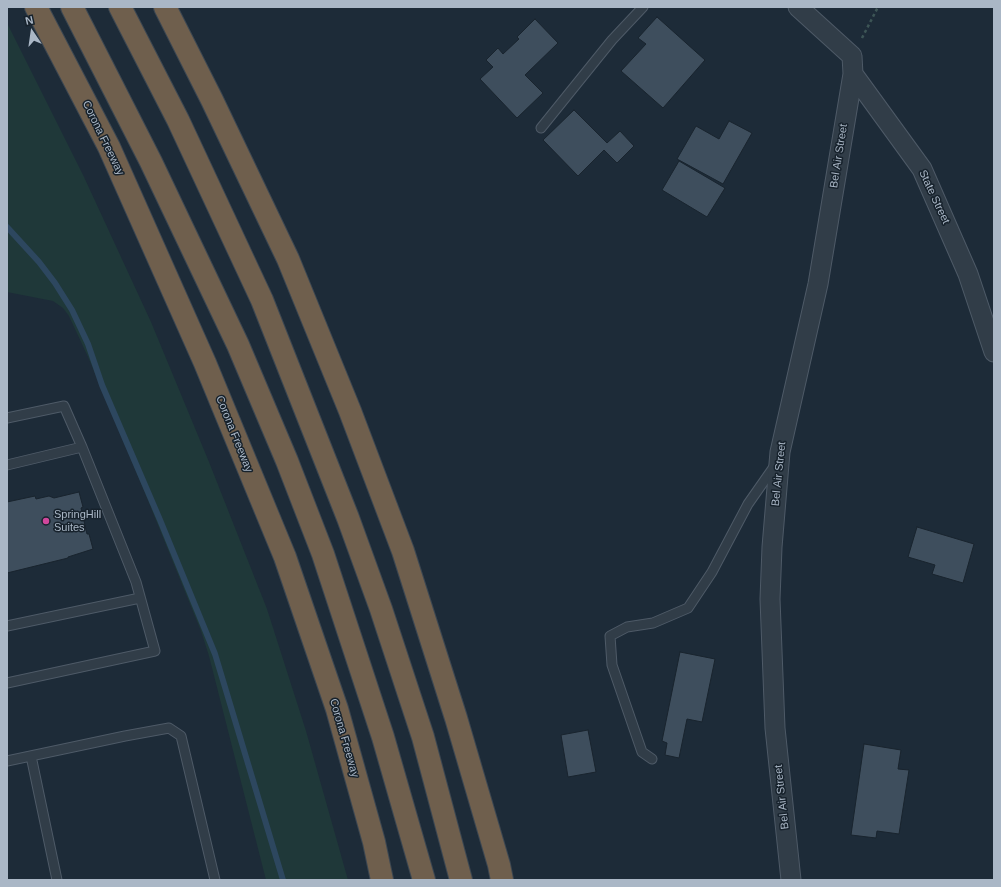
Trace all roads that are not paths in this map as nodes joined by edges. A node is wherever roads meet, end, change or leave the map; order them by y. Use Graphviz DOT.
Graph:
graph roads {
  1 [pos="36,7"];
  2 [pos="72,7"];
  3 [pos="120,7"];
  4 [pos="165,7"];
  5 [pos="643,7"];
  6 [pos="798,7"];
  7 [pos="852,65"];
  8 [pos="542,128"];
  9 [pos="994,352"];
  10 [pos="7,418"];
  11 [pos="82,448"];
  12 [pos="780,458"];
  13 [pos="7,465"];
  14 [pos="140,598"];
  15 [pos="7,626"];
  16 [pos="7,683"];
  17 [pos="31,756"];
  18 [pos="652,759"];
  19 [pos="7,761"];
  20 [pos="57,880"];
  21 [pos="215,880"];
  22 [pos="382,880"];
  23 [pos="424,880"];
  24 [pos="462,880"];
  25 [pos="502,880"];
  26 [pos="791,880"];
  1 -- 22 [label="highway, Corona Freeway"];
  2 -- 23 [label="highway"];
  3 -- 24 [label="highway"];
  4 -- 25 [label="highway"];
  5 -- 8 [label="lane"];
  6 -- 7 [label="street"];
  7 -- 9 [label="street, State Street"];
  7 -- 12 [label="street, Bel Air Street"];
  10 -- 11 [label="lane"];
  11 -- 13 [label="lane"];
  11 -- 14 [label="lane"];
  12 -- 18 [label="lane"];
  12 -- 26 [label="street, Bel Air Street"];
  14 -- 15 [label="lane"];
  14 -- 16 [label="lane"];
  17 -- 19 [label="lane"];
  17 -- 20 [label="lane"];
  17 -- 21 [label="lane"];
}
